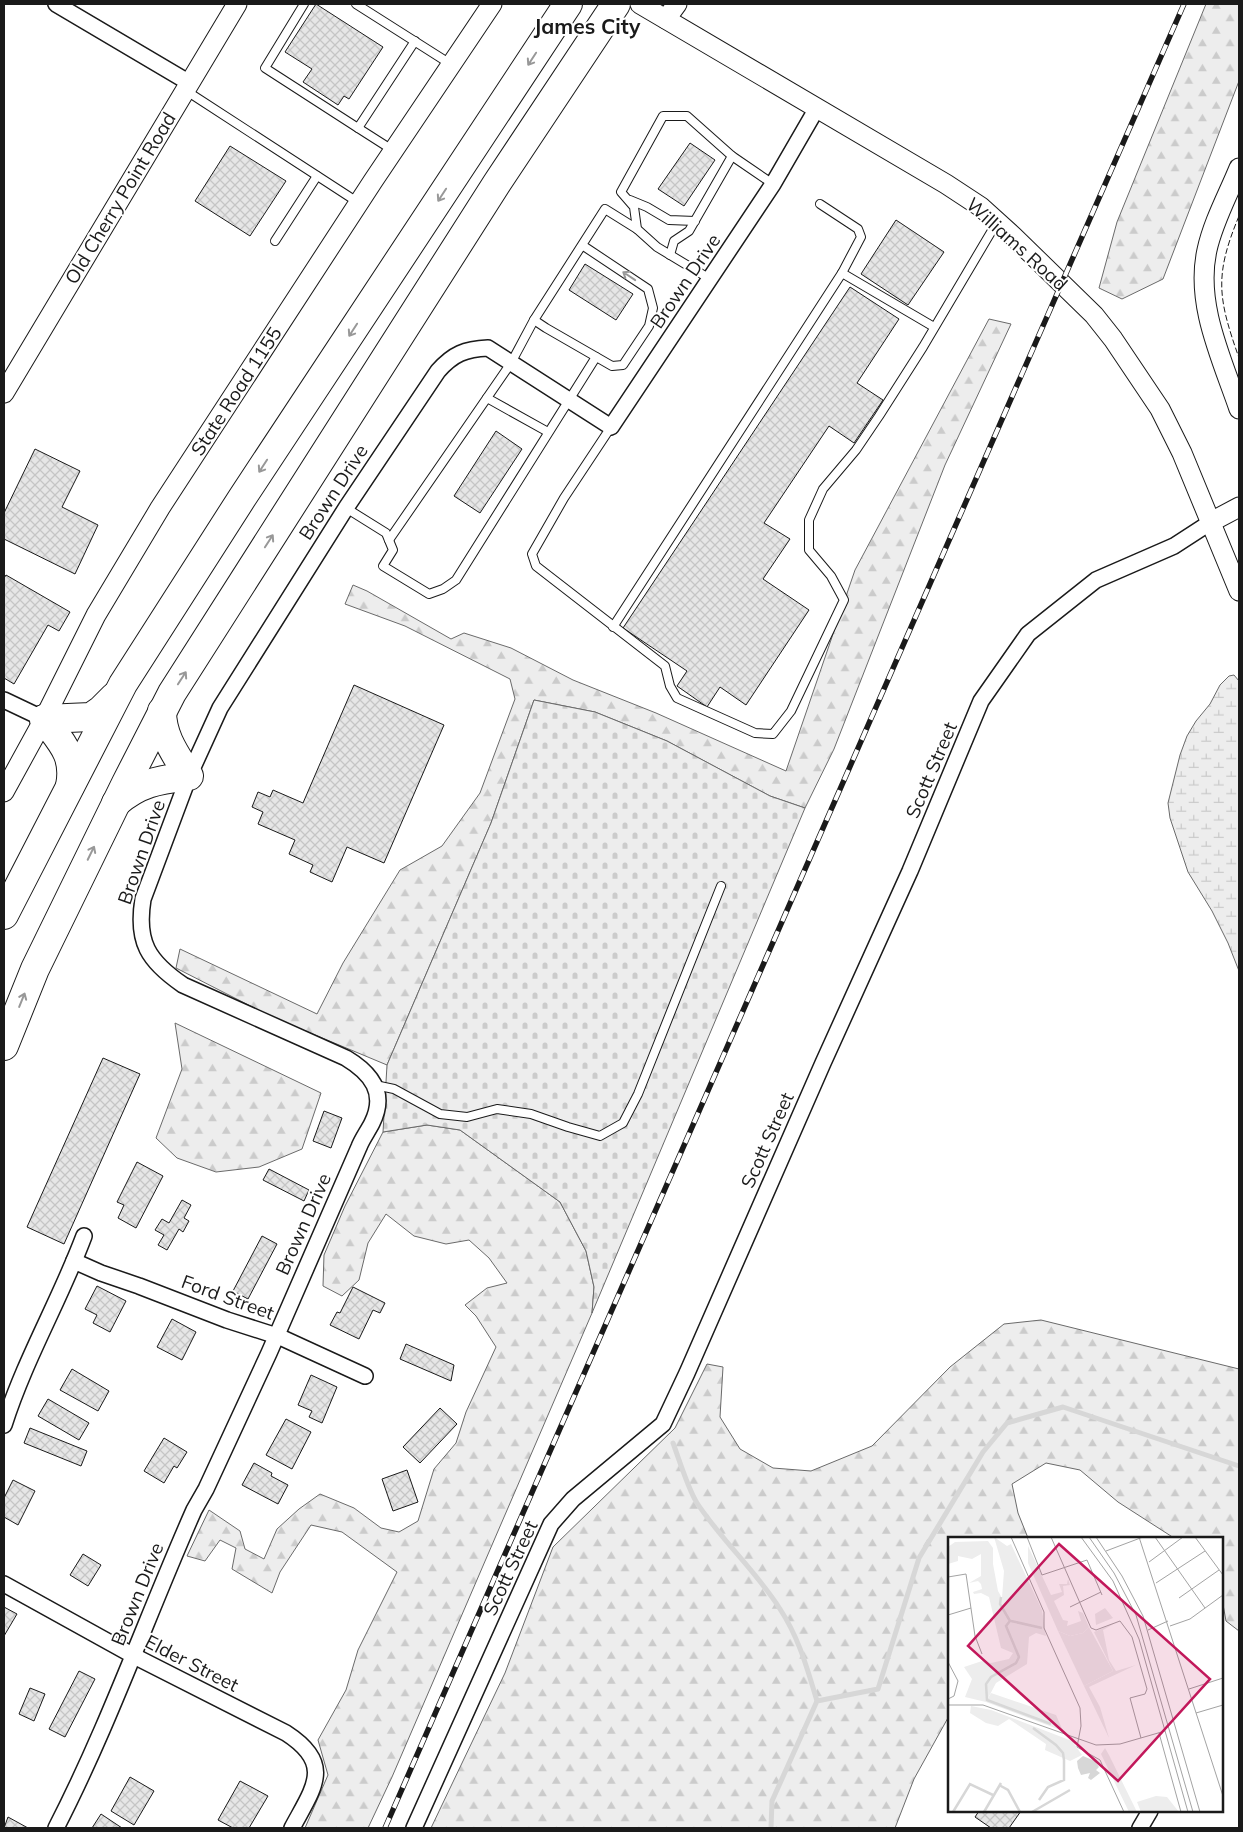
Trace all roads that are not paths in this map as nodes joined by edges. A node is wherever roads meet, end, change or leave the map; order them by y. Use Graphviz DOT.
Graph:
graph roads {
  1 [pos="56,4"];
  2 [pos="237,4"];
  3 [pos="304,4"];
  4 [pos="356,4"];
  5 [pos="492,4"];
  6 [pos="568,4"];
  7 [pos="616,4"];
  8 [pos="640,4"];
  9 [pos="672,12"];
  10 [pos="415,41"];
  11 [pos="452,65"];
  12 [pos="186,86"];
  13 [pos="817,108"];
  14 [pos="358,128"];
  15 [pos="394,150"];
  16 [pos="732,156"];
  17 [pos="1239,168"];
  18 [pos="317,176"];
  19 [pos="773,184"];
  20 [pos="627,199"];
  21 [pos="359,203"];
  22 [pos="820,204"];
  23 [pos="695,221"];
  24 [pos="997,222"];
  25 [pos="636,229"];
  26 [pos="275,241"];
  27 [pos="582,245"];
  28 [pos="670,255"];
  29 [pos="842,273"];
  30 [pos="710,279"];
  31 [pos="534,320"];
  32 [pos="934,328"];
  33 [pos="596,357"];
  34 [pos="512,363"];
  35 [pos="4,393"];
  36 [pos="487,398"];
  37 [pos="569,400"];
  38 [pos="1239,409"];
  39 [pos="611,427"];
  40 [pos="548,432"];
  41 [pos="1239,507"];
  42 [pos="346,508"];
  43 [pos="1211,522"];
  44 [pos="389,540"];
  45 [pos="1239,590"];
  46 [pos="613,627"];
  47 [pos="123,684"];
  48 [pos="4,700"];
  49 [pos="162,711"];
  50 [pos="44,719"];
  51 [pos="189,776"];
  52 [pos="70,788"];
  53 [pos="4,792"];
  54 [pos="115,804"];
  55 [pos="721,886"];
  56 [pos="4,915"];
  57 [pos="4,1046"];
  58 [pos="375,1085"];
  59 [pos="84,1236"];
  60 [pos="74,1261"];
  61 [pos="275,1335"];
  62 [pos="365,1376"];
  63 [pos="4,1424"];
  64 [pos="4,1584"];
  65 [pos="134,1656"];
  66 [pos="1149,1812"];
  67 [pos="56,1828"];
  68 [pos="292,1828"];
  69 [pos="414,1828"];
  70 [pos="1140,1828"];
  1 -- 12 [label="street"];
  2 -- 12 [label="street, Old Cherry Point Road"];
  3 -- 14 [label="lane"];
  4 -- 10 [label="lane"];
  5 -- 11 [label="street, State Road 1155"];
  6 -- 47 [label="highway, one-way"];
  49 -- 7 [label="highway, one-way"];
  8 -- 9 [label="street, Williams Road"];
  9 -- 13 [label="street, Williams Road"];
  10 -- 11 [label="lane"];
  10 -- 14 [label="lane"];
  11 -- 15 [label="street, State Road 1155"];
  12 -- 18 [label="lane"];
  12 -- 35 [label="street, Old Cherry Point Road"];
  13 -- 19 [label="street, Brown Drive"];
  13 -- 24 [label="street, Williams Road"];
  14 -- 15 [label="lane"];
  15 -- 21 [label="street, State Road 1155"];
  16 -- 19 [label="lane"];
  16 -- 20 [label="lane"];
  16 -- 23 [label="lane"];
  17 -- 38 [label="street"];
  18 -- 21 [label="lane"];
  18 -- 26 [label="lane"];
  19 -- 30 [label="street, Brown Drive"];
  20 -- 23 [label="lane"];
  20 -- 25 [label="lane"];
  21 -- 50 [label="street, State Road 1155"];
  22 -- 29 [label="lane"];
  23 -- 28 [label="lane"];
  24 -- 32 [label="lane"];
  24 -- 43 [label="street, Williams Road"];
  25 -- 27 [label="lane"];
  25 -- 28 [label="lane"];
  27 -- 31 [label="lane"];
  33 -- 27 [label="lane, one-way"];
  28 -- 30 [label="lane"];
  29 -- 32 [label="lane"];
  29 -- 46 [label="lane"];
  30 -- 39 [label="street, Brown Drive"];
  31 -- 33 [label="lane"];
  31 -- 34 [label="lane"];
  32 -- 46 [label="lane"];
  33 -- 37 [label="lane"];
  34 -- 36 [label="lane"];
  34 -- 37 [label="street, Brown Drive"];
  34 -- 42 [label="street, Brown Drive"];
  36 -- 40 [label="lane"];
  36 -- 44 [label="lane"];
  37 -- 39 [label="street, Brown Drive"];
  37 -- 40 [label="lane"];
  39 -- 46 [label="lane"];
  40 -- 44 [label="lane"];
  41 -- 43 [label="street"];
  42 -- 44 [label="lane"];
  42 -- 51 [label="street, Brown Drive"];
  43 -- 45 [label="street, Williams Road"];
  43 -- 69 [label="street, Scott Street"];
  47 -- 50 [label="highway"];
  47 -- 52 [label="highway"];
  48 -- 50 [label="street"];
  49 -- 51 [label="highway"];
  49 -- 54 [label="highway"];
  50 -- 52 [label="highway"];
  50 -- 53 [label="street, State Road 1155"];
  51 -- 54 [label="highway"];
  51 -- 58 [label="street, Brown Drive"];
  52 -- 56 [label="highway"];
  57 -- 54 [label="highway, one-way"];
  55 -- 58 [label="lane"];
  58 -- 61 [label="street, Brown Drive"];
  59 -- 60 [label="street"];
  60 -- 61 [label="street, Ford Street"];
  60 -- 63 [label="street"];
  61 -- 62 [label="street, Ford Street"];
  61 -- 65 [label="street, Brown Drive"];
  64 -- 65 [label="street, Elder Street"];
  65 -- 67 [label="street, Brown Drive"];
  65 -- 68 [label="street, Elder Street"];
  66 -- 70 [label="street"];
}
